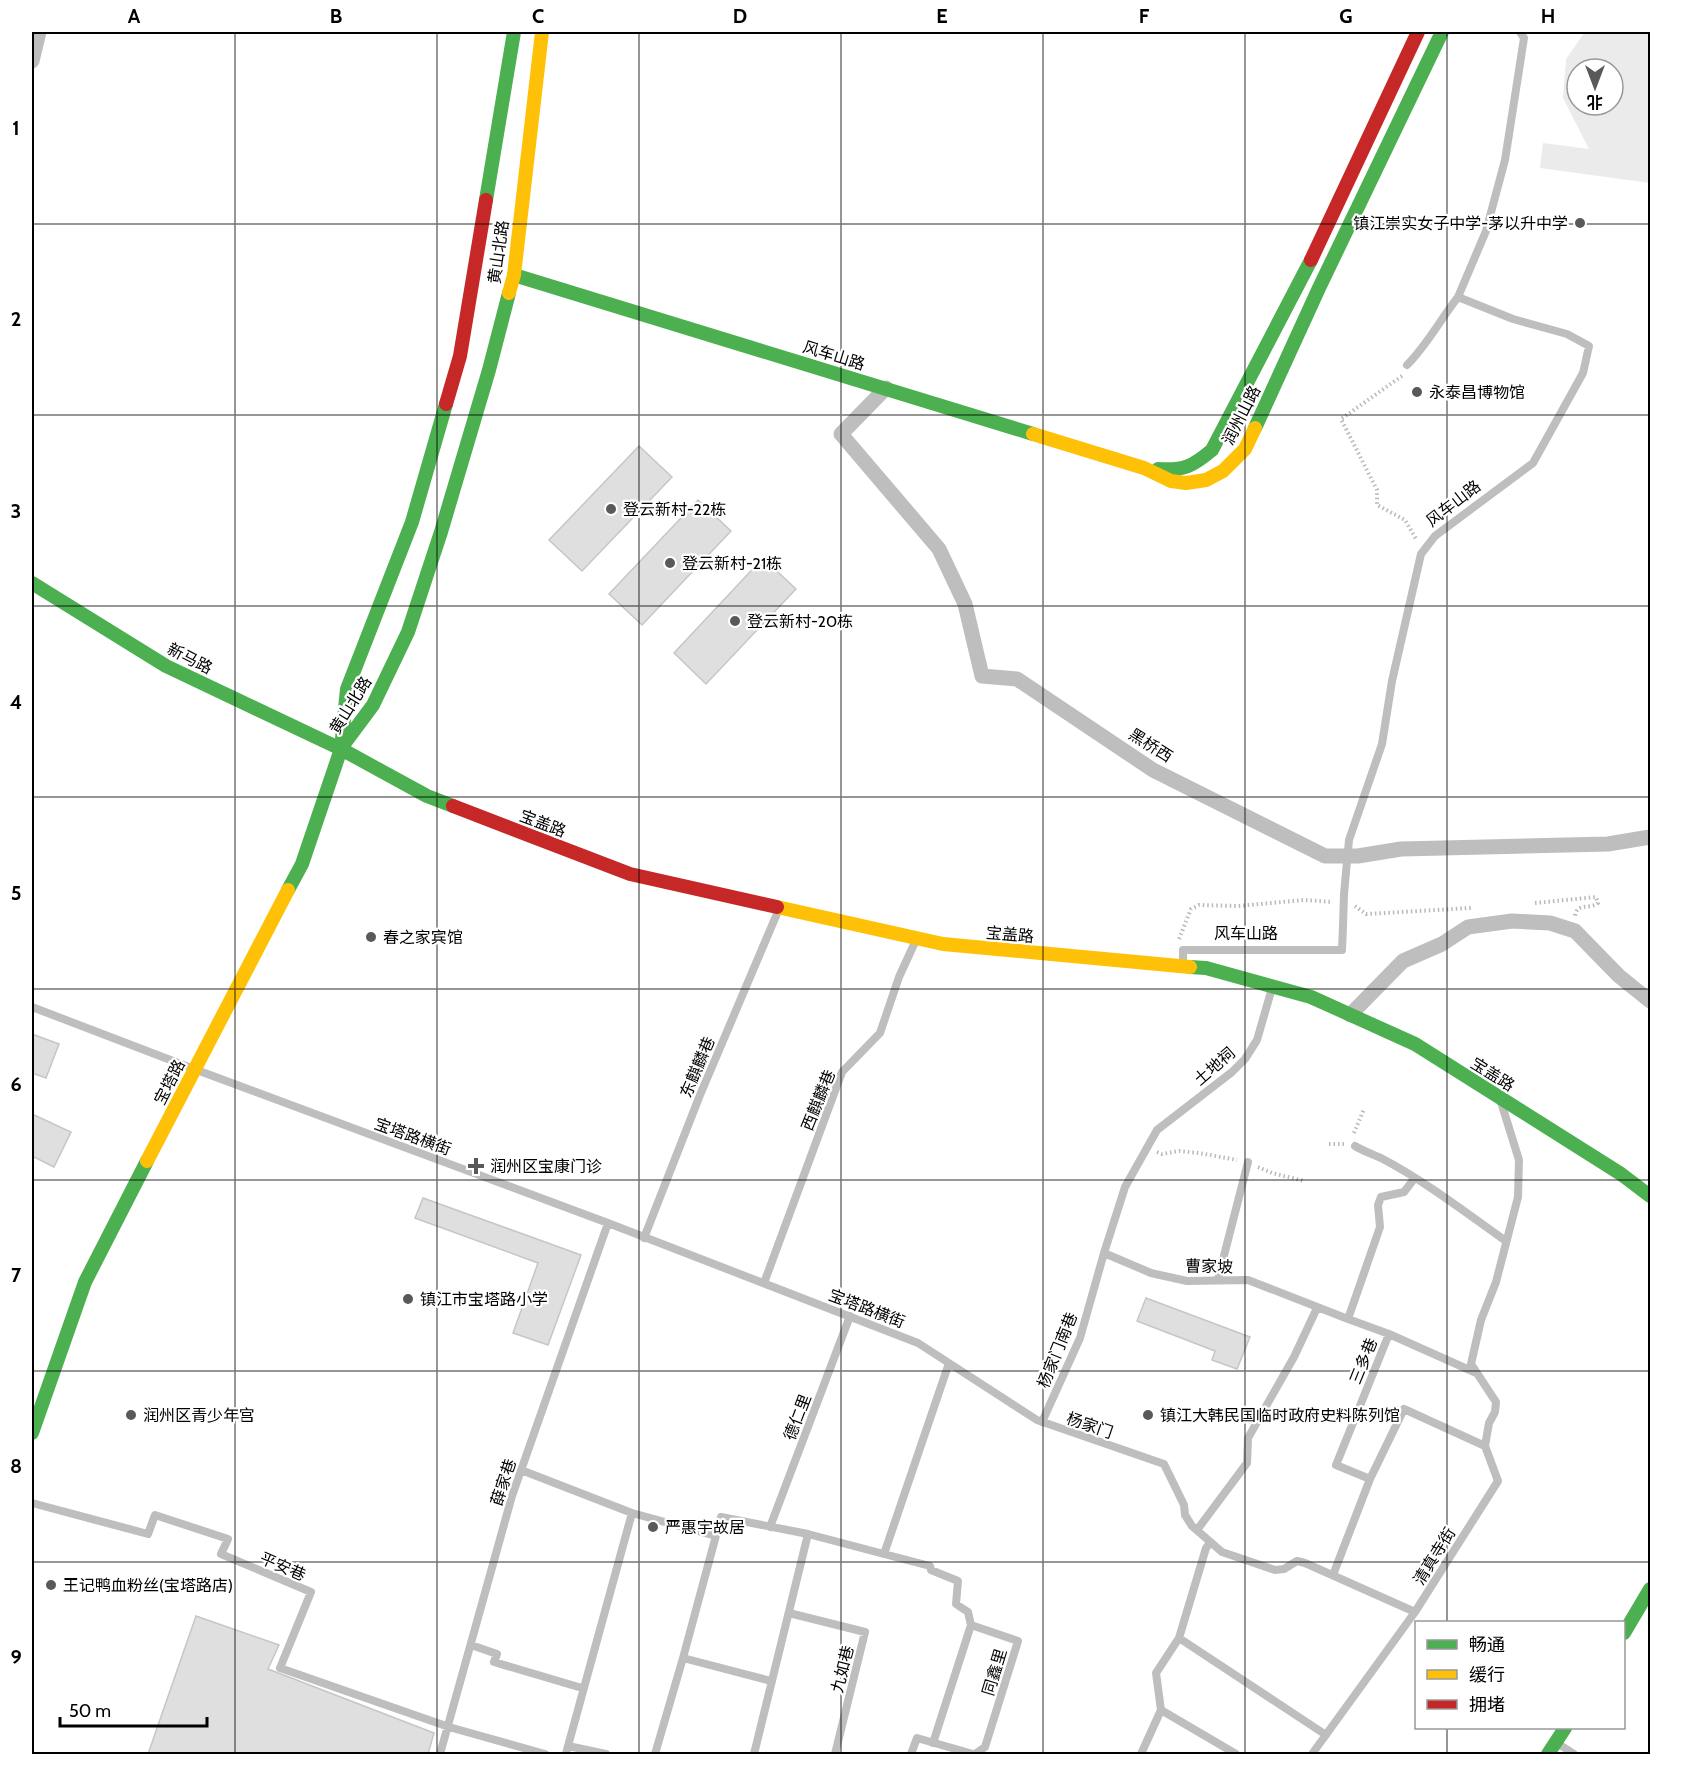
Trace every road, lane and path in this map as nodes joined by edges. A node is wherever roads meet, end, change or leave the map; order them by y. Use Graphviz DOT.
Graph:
graph roads {
  1 [pos="39,32"];
  2 [pos="514,32"];
  3 [pos="542,32"];
  4 [pos="1418,32"];
  5 [pos="1442,32"];
  6 [pos="1520,32"];
  7 [pos="32,61"];
  8 [pos="514,275"];
  9 [pos="1458,297"];
  10 [pos="1407,365"];
  11 [pos="886,388"];
  12 [pos="1144,468"];
  13 [pos="1419,562"];
  14 [pos="34,583"];
  15 [pos="341,749"];
  16 [pos="1650,837"];
  17 [pos="1347,856"];
  18 [pos="1338,903"];
  19 [pos="1345,904"];
  20 [pos="1527,904"];
  21 [pos="1481,907"];
  22 [pos="780,908"];
  23 [pos="1575,931"];
  24 [pos="917,939"];
  25 [pos="1184,950"];
  26 [pos="1183,966"];
  27 [pos="1272,986"];
  28 [pos="1650,1001"];
  29 [pos="32,1007"];
  30 [pos="1350,1015"];
  31 [pos="194,1070"];
  32 [pos="1499,1097"];
  33 [pos="1364,1109"];
  34 [pos="1351,1137"];
  35 [pos="1355,1146"];
  36 [pos="1148,1148"];
  37 [pos="1248,1162"];
  38 [pos="1414,1179"];
  39 [pos="1304,1181"];
  40 [pos="1650,1196"];
  41 [pos="608,1223"];
  42 [pos="644,1238"];
  43 [pos="1506,1241"];
  44 [pos="1104,1253"];
  45 [pos="1218,1279"];
  46 [pos="764,1283"];
  47 [pos="1317,1308"];
  48 [pos="850,1316"];
  49 [pos="1348,1320"];
  50 [pos="1389,1334"];
  51 [pos="949,1363"];
  52 [pos="1477,1375"];
  53 [pos="1042,1422"];
  54 [pos="32,1433"];
  55 [pos="1485,1446"];
  56 [pos="521,1470"];
  57 [pos="1370,1479"];
  58 [pos="32,1503"];
  59 [pos="632,1513"];
  60 [pos="770,1527"];
  61 [pos="1197,1530"];
  62 [pos="808,1534"];
  63 [pos="716,1536"];
  64 [pos="1210,1543"];
  65 [pos="884,1554"];
  66 [pos="1333,1575"];
  67 [pos="1650,1589"];
  68 [pos="1415,1612"];
  69 [pos="789,1613"];
  70 [pos="971,1625"];
  71 [pos="1625,1630"];
  72 [pos="1179,1638"];
  73 [pos="471,1645"];
  74 [pos="683,1658"];
  75 [pos="771,1681"];
  76 [pos="582,1688"];
  77 [pos="1161,1710"];
  78 [pos="448,1727"];
  79 [pos="1564,1729"];
  80 [pos="1326,1735"];
  81 [pos="1556,1742"];
  82 [pos="933,1743"];
  83 [pos="567,1750"];
  84 [pos="440,1755"];
  85 [pos="545,1755"];
  86 [pos="606,1755"];
  87 [pos="655,1755"];
  88 [pos="754,1755"];
  89 [pos="835,1755"];
  90 [pos="911,1755"];
  91 [pos="974,1755"];
  92 [pos="1140,1755"];
  93 [pos="1236,1755"];
  94 [pos="1312,1755"];
  95 [pos="1548,1755"];
  96 [pos="1574,1755"];
  1 -- 7 [label="street"];
  2 -- 15 [label="street, 黄山北路"];
  3 -- 8 [label="street, 黄山北路"];
  4 -- 12 [label="street, 润州山路"];
  5 -- 12 [label="street, 润州山路"];
  6 -- 9 [label="lane"];
  8 -- 11 [label="street, 风车山路"];
  8 -- 15 [label="street, 黄山北路"];
  9 -- 10 [label="lane"];
  9 -- 13 [label="lane, 风车山路"];
  10 -- 13 [label="path"];
  11 -- 12 [label="street, 风车山路"];
  11 -- 17 [label="street, 黑桥西"];
  13 -- 17 [label="lane, 风车山路"];
  14 -- 15 [label="street, 新马路"];
  15 -- 22 [label="street, 宝盖路"];
  15 -- 31 [label="street, 宝塔路"];
  16 -- 17 [label="street, 黑桥西"];
  17 -- 25 [label="lane, 风车山路, bridge"];
  18 -- 25 [label="path"];
  19 -- 21 [label="path"];
  20 -- 23 [label="path"];
  22 -- 24 [label="street, 宝盖路"];
  22 -- 42 [label="lane, 东麒麟巷"];
  23 -- 28 [label="street"];
  23 -- 30 [label="street"];
  24 -- 26 [label="street, 宝盖路"];
  24 -- 46 [label="lane, 西麒麟巷"];
  25 -- 26 [label="lane"];
  26 -- 27 [label="street, 宝盖路"];
  27 -- 30 [label="street, 宝盖路"];
  27 -- 36 [label="lane, 土地祠"];
  29 -- 31 [label="lane, 宝塔路横街"];
  30 -- 32 [label="street, 宝盖路"];
  31 -- 41 [label="lane, 宝塔路横街"];
  31 -- 54 [label="street, 宝塔路"];
  32 -- 40 [label="street, 宝盖路"];
  32 -- 43 [label="lane"];
  33 -- 34 [label="path"];
  35 -- 38 [label="lane"];
  36 -- 37 [label="path"];
  36 -- 44 [label="lane, 土地祠"];
  37 -- 39 [label="path"];
  37 -- 45 [label="lane"];
  38 -- 43 [label="lane"];
  38 -- 49 [label="lane"];
  41 -- 42 [label="lane, 宝塔路横街"];
  41 -- 56 [label="lane, 薛家巷"];
  42 -- 46 [label="lane, 宝塔路横街"];
  43 -- 52 [label="lane"];
  44 -- 45 [label="lane, 曹家坡"];
  44 -- 53 [label="lane, 杨家门南巷"];
  45 -- 47 [label="lane, 曹家坡"];
  46 -- 48 [label="lane, 宝塔路横街"];
  47 -- 49 [label="lane, 曹家坡"];
  47 -- 61 [label="lane"];
  48 -- 51 [label="lane, 宝塔路横街"];
  48 -- 60 [label="lane, 德仁里"];
  49 -- 50 [label="lane, 曹家坡"];
  50 -- 52 [label="lane, 曹家坡"];
  50 -- 57 [label="lane, 三多巷"];
  51 -- 53 [label="lane, 杨家门"];
  51 -- 65 [label="lane"];
  52 -- 55 [label="lane"];
  53 -- 61 [label="lane, 杨家门"];
  55 -- 57 [label="lane"];
  55 -- 68 [label="lane, 清真寺街"];
  56 -- 59 [label="lane"];
  56 -- 73 [label="lane, 薛家巷"];
  57 -- 66 [label="lane"];
  58 -- 78 [label="lane, 平安巷"];
  59 -- 63 [label="lane"];
  59 -- 76 [label="lane"];
  60 -- 62 [label="lane"];
  60 -- 63 [label="lane"];
  61 -- 64 [label="lane, 杨家门"];
  62 -- 65 [label="lane"];
  62 -- 69 [label="lane"];
  63 -- 74 [label="lane"];
  64 -- 66 [label="lane, 杨家门"];
  64 -- 72 [label="lane"];
  65 -- 70 [label="lane"];
  66 -- 68 [label="lane, 杨家门"];
  67 -- 71 [label="street"];
  68 -- 80 [label="lane, 清真寺街"];
  69 -- 75 [label="lane"];
  69 -- 89 [label="lane, 九如巷"];
  70 -- 82 [label="lane"];
  70 -- 91 [label="lane, 同鑫里"];
  72 -- 77 [label="lane"];
  72 -- 80 [label="lane"];
  73 -- 76 [label="lane"];
  73 -- 78 [label="lane, 薛家巷"];
  74 -- 75 [label="lane"];
  74 -- 87 [label="lane"];
  75 -- 88 [label="lane"];
  76 -- 83 [label="lane"];
  77 -- 92 [label="lane"];
  77 -- 93 [label="lane"];
  78 -- 84 [label="lane, 薛家巷"];
  78 -- 85 [label="lane"];
  79 -- 81 [label="street"];
  80 -- 94 [label="lane, 清真寺街"];
  81 -- 95 [label="street"];
  81 -- 96 [label="lane"];
  82 -- 90 [label="lane, 同鑫里"];
  82 -- 91 [label="lane, 同鑫里"];
  83 -- 86 [label="lane"];
}
